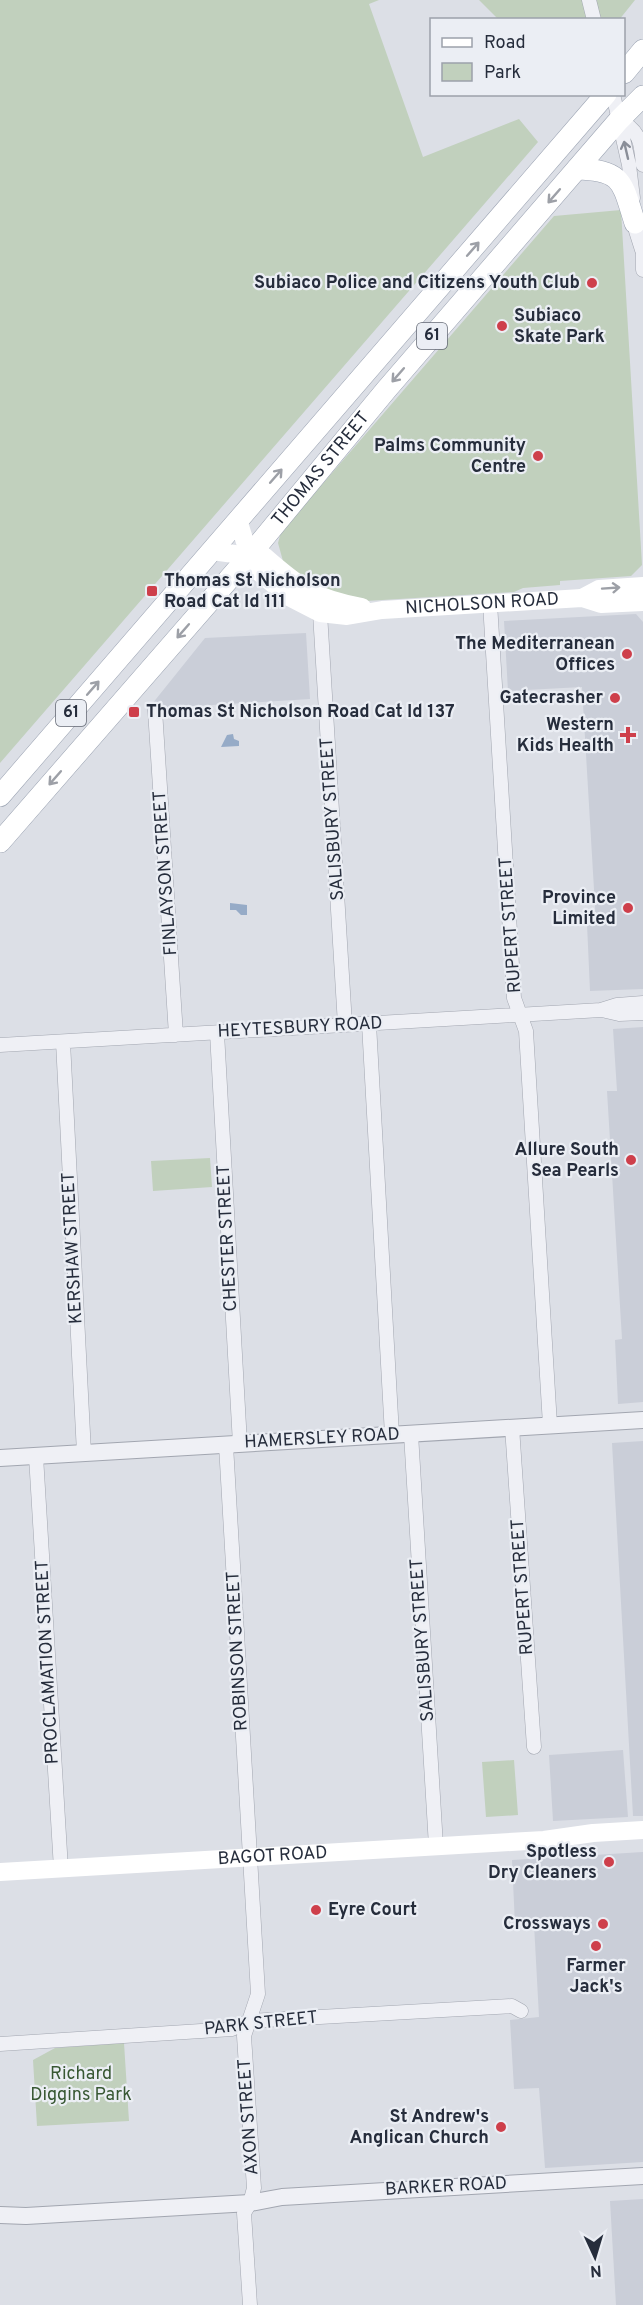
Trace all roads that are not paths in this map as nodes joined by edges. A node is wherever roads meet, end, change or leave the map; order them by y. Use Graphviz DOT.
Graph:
graph roads {
  1 [pos="589,0"];
  2 [pos="594,18"];
  3 [pos="643,50"];
  4 [pos="625,72"];
  5 [pos="604,96"];
  6 [pos="613,96"];
  7 [pos="643,96"];
  8 [pos="619,120"];
  9 [pos="643,165"];
  10 [pos="577,169"];
  11 [pos="635,222"];
  12 [pos="643,248"];
  13 [pos="643,270"];
  14 [pos="238,520"];
  15 [pos="212,551"];
  16 [pos="249,556"];
  17 [pos="643,586"];
  18 [pos="582,598"];
  19 [pos="643,602"];
  20 [pos="490,603"];
  21 [pos="382,610"];
  22 [pos="320,613"];
  23 [pos="155,710"];
  24 [pos="0,796"];
  25 [pos="0,842"];
  26 [pos="643,1003"];
  27 [pos="601,1010"];
  28 [pos="643,1013"];
  29 [pos="520,1015"];
  30 [pos="369,1024"];
  31 [pos="345,1025"];
  32 [pos="217,1033"];
  33 [pos="176,1035"];
  34 [pos="63,1042"];
  35 [pos="0,1046"];
  36 [pos="643,1420"];
  37 [pos="550,1425"];
  38 [pos="512,1427"];
  39 [pos="411,1434"];
  40 [pos="392,1435"];
  41 [pos="233,1444"];
  42 [pos="84,1453"];
  43 [pos="36,1456"];
  44 [pos="0,1458"];
  45 [pos="534,1747"];
  46 [pos="643,1830"];
  47 [pos="643,1839"];
  48 [pos="544,1840"];
  49 [pos="436,1846"];
  50 [pos="250,1857"];
  51 [pos="61,1869"];
  52 [pos="0,1872"];
  53 [pos="521,2012"];
  54 [pos="249,2021"];
  55 [pos="0,2044"];
  56 [pos="643,2176"];
  57 [pos="643,2187"];
  58 [pos="250,2203"];
  59 [pos="0,2215"];
  60 [pos="27,2216"];
  61 [pos="0,2222"];
  62 [pos="250,2305"];
  1 -- 2 [label="street"];
  3 -- 4 [label="main road"];
  14 -- 5 [label="main road, THOMAS STREET / 61, one-way"];
  6 -- 8 [label="street"];
  7 -- 8 [label="main road, THOMAS STREET / 61"];
  8 -- 9 [label="street"];
  8 -- 10 [label="main road, THOMAS STREET / 61"];
  11 -- 8 [label="street, one-way"];
  10 -- 11 [label="main road"];
  10 -- 16 [label="main road, THOMAS STREET / 61, one-way"];
  11 -- 12 [label="street"];
  12 -- 13 [label="street"];
  14 -- 15 [label="main road, THOMAS STREET / 61"];
  14 -- 16 [label="main road, NICHOLSON ROAD"];
  15 -- 16 [label="main road, NICHOLSON ROAD"];
  24 -- 15 [label="main road, THOMAS STREET / 61, one-way"];
  16 -- 21 [label="main road, NICHOLSON ROAD"];
  16 -- 22 [label="main road, NICHOLSON ROAD"];
  16 -- 25 [label="main road, THOMAS STREET / 61, one-way"];
  18 -- 17 [label="main road, NICHOLSON ROAD, one-way"];
  18 -- 19 [label="main road, NICHOLSON ROAD"];
  18 -- 20 [label="main road, NICHOLSON ROAD"];
  20 -- 21 [label="main road, NICHOLSON ROAD"];
  20 -- 29 [label="street, RUPERT STREET"];
  21 -- 22 [label="main road, NICHOLSON ROAD"];
  22 -- 31 [label="street, SALISBURY STREET"];
  23 -- 33 [label="street, FINLAYSON STREET"];
  26 -- 27 [label="street, HEYTESBURY ROAD"];
  27 -- 28 [label="street, HEYTESBURY ROAD"];
  27 -- 29 [label="street, HEYTESBURY ROAD"];
  29 -- 30 [label="street, HEYTESBURY ROAD"];
  29 -- 37 [label="street, RUPERT STREET"];
  30 -- 31 [label="street, HEYTESBURY ROAD"];
  30 -- 40 [label="street"];
  31 -- 32 [label="street, HEYTESBURY ROAD"];
  32 -- 33 [label="street, HEYTESBURY ROAD"];
  32 -- 41 [label="street, CHESTER STREET"];
  33 -- 34 [label="street, HEYTESBURY ROAD"];
  34 -- 35 [label="street, HEYTESBURY ROAD"];
  34 -- 42 [label="street, KERSHAW STREET"];
  36 -- 37 [label="street, HAMERSLEY ROAD"];
  37 -- 38 [label="street, HAMERSLEY ROAD"];
  38 -- 39 [label="street, HAMERSLEY ROAD"];
  38 -- 45 [label="street, RUPERT STREET"];
  39 -- 40 [label="street, HAMERSLEY ROAD"];
  39 -- 49 [label="street, SALISBURY STREET"];
  40 -- 41 [label="street, HAMERSLEY ROAD"];
  41 -- 42 [label="street, HAMERSLEY ROAD"];
  41 -- 50 [label="street, ROBINSON STREET"];
  42 -- 43 [label="street, HAMERSLEY ROAD"];
  43 -- 44 [label="street, HAMERSLEY ROAD"];
  43 -- 51 [label="street, PROCLAMATION STREET"];
  46 -- 48 [label="main road, BAGOT ROAD"];
  47 -- 48 [label="main road, BAGOT ROAD"];
  48 -- 49 [label="main road, BAGOT ROAD"];
  49 -- 50 [label="main road, BAGOT ROAD"];
  50 -- 51 [label="main road, BAGOT ROAD"];
  50 -- 54 [label="street, AXON STREET"];
  51 -- 52 [label="main road, BAGOT ROAD"];
  53 -- 54 [label="street, PARK STREET"];
  54 -- 55 [label="street, PARK STREET"];
  54 -- 58 [label="street, AXON STREET"];
  56 -- 58 [label="street, BARKER ROAD"];
  57 -- 58 [label="street, BARKER ROAD"];
  58 -- 60 [label="street, BARKER ROAD"];
  58 -- 62 [label="street, AXON STREET"];
  59 -- 60 [label="street, BARKER ROAD"];
  60 -- 61 [label="street, BARKER ROAD"];
}
